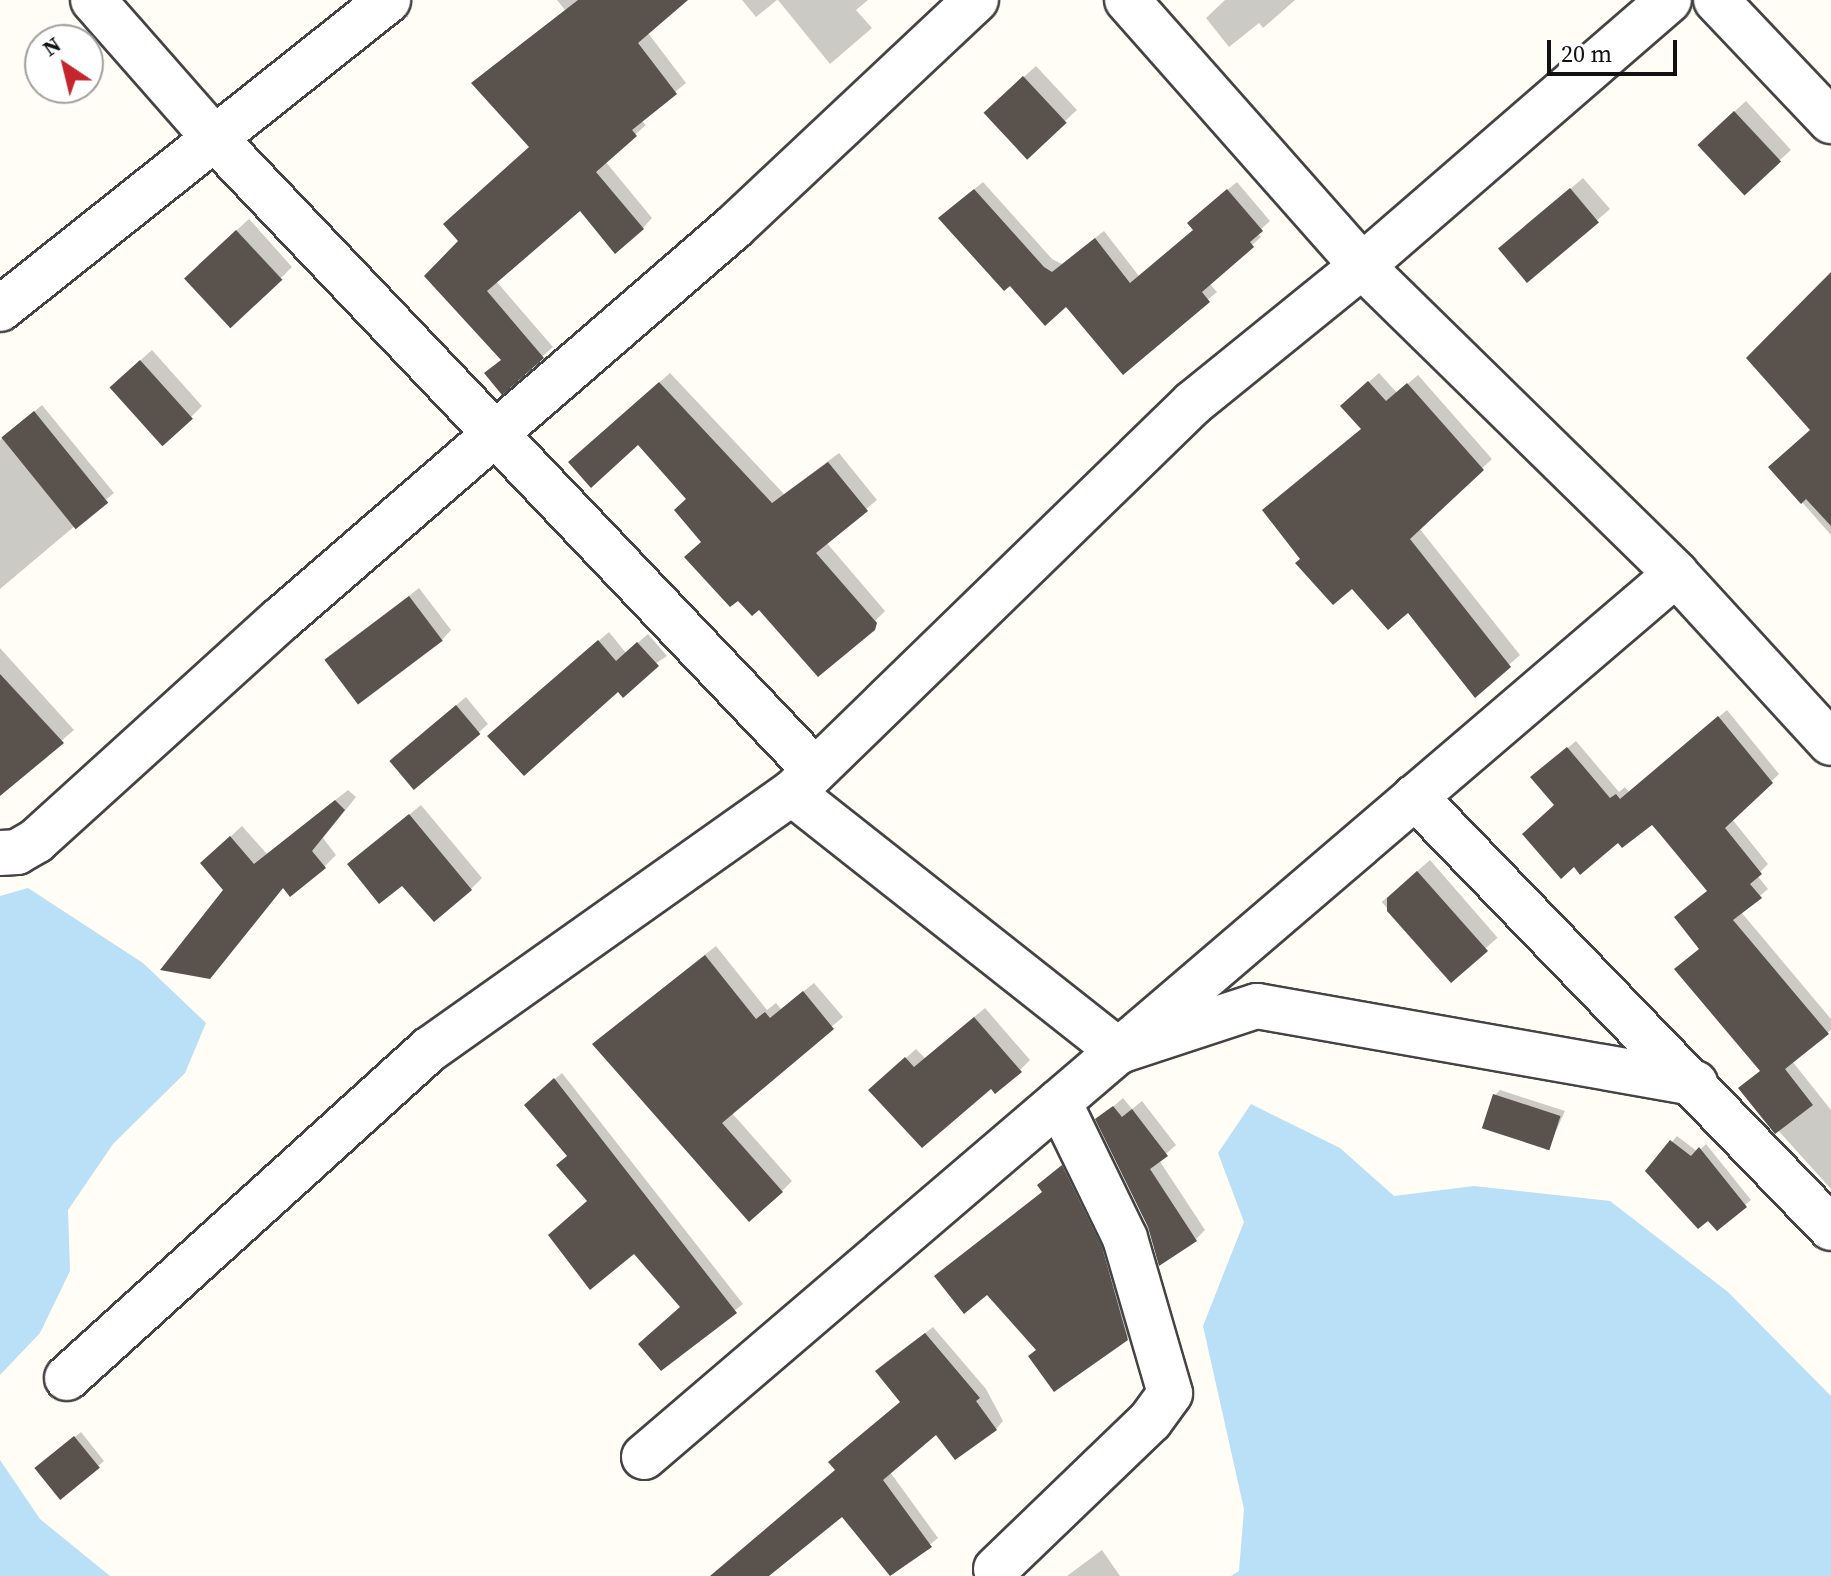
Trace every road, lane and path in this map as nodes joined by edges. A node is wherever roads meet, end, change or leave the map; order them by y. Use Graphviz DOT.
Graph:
graph roads {
  1 [pos="93,0"];
  2 [pos="388,0"];
  3 [pos="976,0"];
  4 [pos="1127,0"];
  5 [pos="1669,0"];
  6 [pos="1716,0"];
  7 [pos="1831,121"];
  8 [pos="217,141"];
  9 [pos="1362,266"];
  10 [pos="0,309"];
  11 [pos="499,435"];
  12 [pos="1676,574"];
  13 [pos="1831,743"];
  14 [pos="804,782"];
  15 [pos="1415,797"];
  16 [pos="0,853"];
  17 [pos="1119,1051"];
  18 [pos="1695,1083"];
  19 [pos="1059,1102"];
  20 [pos="1830,1226"];
  21 [pos="67,1378"];
  22 [pos="644,1457"];
  23 [pos="996,1569"];
  1 -- 8 [label="street"];
  2 -- 8 [label="street"];
  3 -- 11 [label="street"];
  4 -- 9 [label="street"];
  5 -- 9 [label="street"];
  6 -- 7 [label="street"];
  8 -- 10 [label="street"];
  8 -- 11 [label="street"];
  9 -- 12 [label="street"];
  9 -- 14 [label="street"];
  11 -- 14 [label="street"];
  11 -- 16 [label="street"];
  12 -- 13 [label="street"];
  12 -- 15 [label="street"];
  14 -- 17 [label="street"];
  14 -- 21 [label="street"];
  15 -- 17 [label="street"];
  15 -- 18 [label="street"];
  17 -- 18 [label="street"];
  17 -- 19 [label="street"];
  18 -- 20 [label="street"];
  19 -- 22 [label="street"];
  19 -- 23 [label="street"];
}
